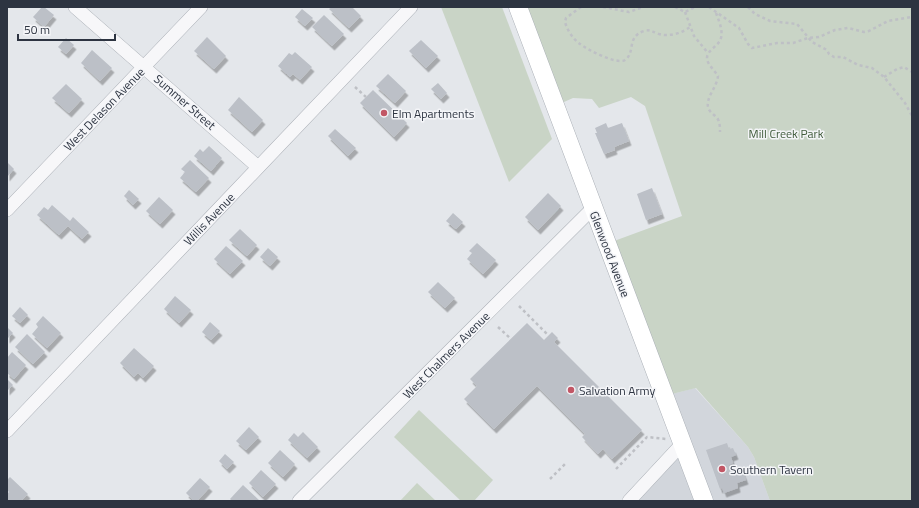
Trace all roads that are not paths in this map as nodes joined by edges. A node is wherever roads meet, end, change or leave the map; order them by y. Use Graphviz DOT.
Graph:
graph roads {
  1 [pos="75,7"];
  2 [pos="201,7"];
  3 [pos="411,7"];
  4 [pos="518,7"];
  5 [pos="144,67"];
  6 [pos="258,167"];
  7 [pos="593,208"];
  8 [pos="7,210"];
  9 [pos="7,431"];
  10 [pos="674,442"];
  11 [pos="299,501"];
  12 [pos="629,501"];
  13 [pos="704,501"];
  1 -- 5 [label="street, Summer Street"];
  2 -- 5 [label="street, West Delason Avenue"];
  3 -- 6 [label="street, Willis Avenue"];
  4 -- 7 [label="main road, Glenwood Avenue"];
  5 -- 6 [label="street, Summer Street"];
  5 -- 8 [label="street, West Delason Avenue"];
  6 -- 9 [label="street, Willis Avenue"];
  7 -- 10 [label="main road, Glenwood Avenue"];
  7 -- 11 [label="street, West Chalmers Avenue"];
  10 -- 12 [label="street"];
  10 -- 13 [label="main road, Glenwood Avenue"];
}
